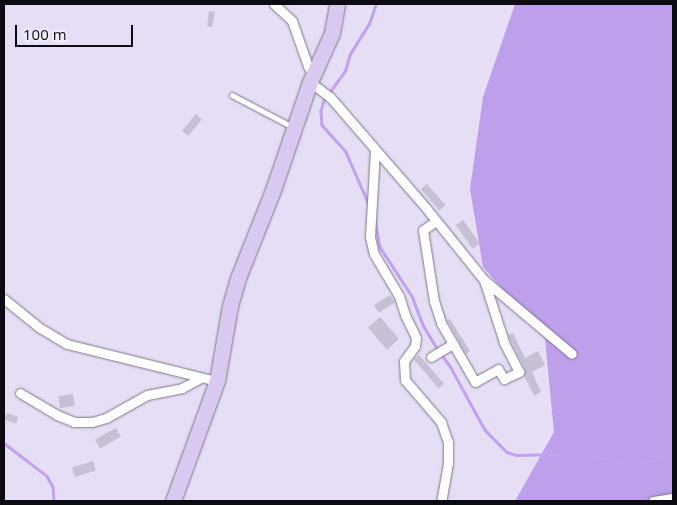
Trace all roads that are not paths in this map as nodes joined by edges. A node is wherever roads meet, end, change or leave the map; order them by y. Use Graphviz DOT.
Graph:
graph roads {
  1 [pos="274,4"];
  2 [pos="337,4"];
  3 [pos="312,78"];
  4 [pos="232,96"];
  5 [pos="294,127"];
  6 [pos="375,150"];
  7 [pos="436,221"];
  8 [pos="483,279"];
  9 [pos="4,299"];
  10 [pos="453,344"];
  11 [pos="436,354"];
  12 [pos="572,354"];
  13 [pos="201,378"];
  14 [pos="217,381"];
  15 [pos="20,394"];
  16 [pos="673,498"];
  17 [pos="173,501"];
  18 [pos="441,501"];
  19 [pos="653,501"];
  1 -- 3 [label="street"];
  2 -- 3 [label="main road"];
  3 -- 5 [label="main road"];
  3 -- 6 [label="street"];
  4 -- 5 [label="lane"];
  5 -- 14 [label="main road"];
  6 -- 7 [label="street"];
  6 -- 18 [label="street"];
  7 -- 8 [label="street"];
  7 -- 10 [label="street"];
  8 -- 10 [label="street"];
  8 -- 12 [label="street"];
  9 -- 13 [label="street"];
  10 -- 11 [label="street"];
  13 -- 14 [label="street"];
  13 -- 15 [label="street"];
  14 -- 17 [label="main road"];
  16 -- 19 [label="street"];
}
